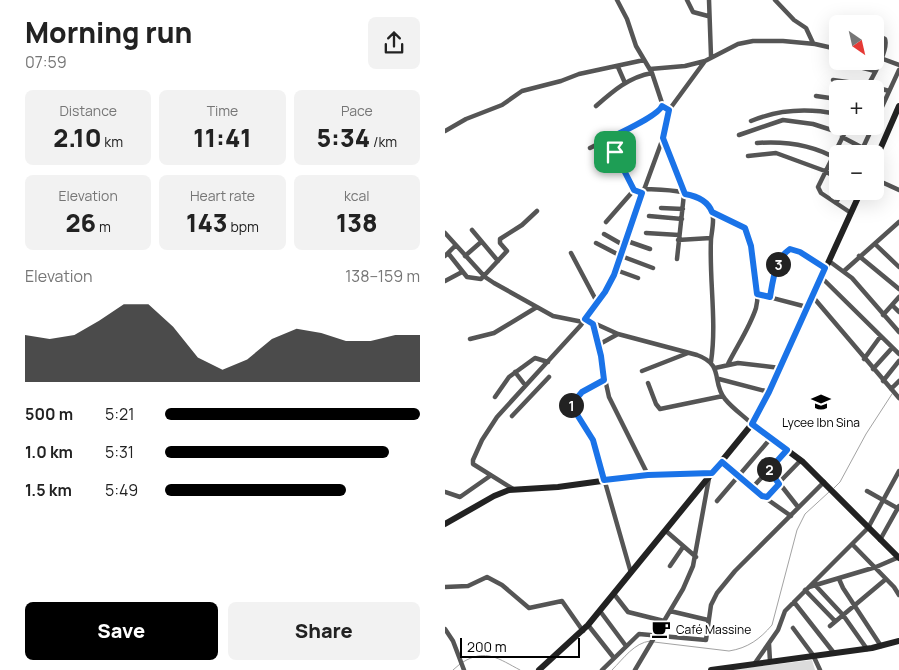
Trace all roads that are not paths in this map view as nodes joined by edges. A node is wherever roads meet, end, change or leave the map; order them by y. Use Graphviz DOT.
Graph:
graph roads {
  1 [pos="617,0"];
  2 [pos="687,0"];
  3 [pos="709,0"];
  4 [pos="775,0"];
  5 [pos="708,16"];
  6 [pos="884,39"];
  7 [pos="813,44"];
  8 [pos="829,47"];
  9 [pos="884,51"];
  10 [pos="711,56"];
  11 [pos="884,59"];
  12 [pos="644,60"];
  13 [pos="705,61"];
  14 [pos="899,65"];
  15 [pos="618,66"];
  16 [pos="871,70"];
  17 [pos="899,70"];
  18 [pos="651,71"];
  19 [pos="875,71"];
  20 [pos="870,80"];
  21 [pos="625,83"];
  22 [pos="884,90"];
  23 [pos="889,91"];
  24 [pos="816,96"];
  25 [pos="829,97"];
  26 [pos="884,102"];
  27 [pos="596,106"];
  28 [pos="662,106"];
  29 [pos="899,106"];
  30 [pos="669,110"];
  31 [pos="829,113"];
  32 [pos="751,121"];
  33 [pos="829,130"];
  34 [pos="445,131"];
  35 [pos="739,135"];
  36 [pos="843,135"];
  37 [pos="663,138"];
  38 [pos="608,139"];
  39 [pos="757,143"];
  40 [pos="838,145"];
  41 [pos="858,145"];
  42 [pos="882,145"];
  43 [pos="590,148"];
  44 [pos="829,155"];
  45 [pos="748,156"];
  46 [pos="829,162"];
  47 [pos="825,171"];
  48 [pos="829,173"];
  49 [pos="884,183"];
  50 [pos="634,190"];
  51 [pos="899,190"];
  52 [pos="643,191"];
  53 [pos="685,194"];
  54 [pos="837,200"];
  55 [pos="857,200"];
  56 [pos="835,203"];
  57 [pos="661,208"];
  58 [pos="683,209"];
  59 [pos="537,211"];
  60 [pos="712,212"];
  61 [pos="851,214"];
  62 [pos="649,216"];
  63 [pos="682,219"];
  64 [pos="606,222"];
  65 [pos="899,222"];
  66 [pos="472,230"];
  67 [pos="445,233"];
  68 [pos="646,233"];
  69 [pos="604,234"];
  70 [pos="679,237"];
  71 [pos="711,238"];
  72 [pos="481,242"];
  73 [pos="596,243"];
  74 [pos="626,243"];
  75 [pos="875,244"];
  76 [pos="456,245"];
  77 [pos="649,249"];
  78 [pos="571,252"];
  79 [pos="446,255"];
  80 [pos="465,256"];
  81 [pos="621,256"];
  82 [pos="859,256"];
  83 [pos="899,258"];
  84 [pos="677,259"];
  85 [pos="498,261"];
  86 [pos="829,261"];
  87 [pos="897,265"];
  88 [pos="653,268"];
  89 [pos="825,268"];
  90 [pos="616,270"];
  91 [pos="844,271"];
  92 [pos="462,272"];
  93 [pos="485,277"];
  94 [pos="821,277"];
  95 [pos="638,278"];
  96 [pos="445,282"];
  97 [pos="899,289"];
  98 [pos="757,294"];
  99 [pos="770,297"];
  100 [pos="813,297"];
  101 [pos="899,297"];
  102 [pos="597,302"];
  103 [pos="893,305"];
  104 [pos="537,307"];
  105 [pos="807,307"];
  106 [pos="899,312"];
  107 [pos="883,315"];
  108 [pos="584,320"];
  109 [pos="593,324"];
  110 [pos="899,332"];
  111 [pos="618,334"];
  112 [pos="881,337"];
  113 [pos="470,339"];
  114 [pos="598,345"];
  115 [pos="892,348"];
  116 [pos="689,353"];
  117 [pos="899,354"];
  118 [pos="864,359"];
  119 [pos="899,361"];
  120 [pos="548,362"];
  121 [pos="711,362"];
  122 [pos="728,364"];
  123 [pos="715,368"];
  124 [pos="780,368"];
  125 [pos="873,369"];
  126 [pos="515,372"];
  127 [pos="642,372"];
  128 [pos="549,378"];
  129 [pos="719,379"];
  130 [pos="604,380"];
  131 [pos="883,381"];
  132 [pos="899,381"];
  133 [pos="648,383"];
  134 [pos="525,385"];
  135 [pos="891,389"];
  136 [pos="769,392"];
  137 [pos="723,396"];
  138 [pos="495,397"];
  139 [pos="514,397"];
  140 [pos="898,397"];
  141 [pos="523,405"];
  142 [pos="512,416"];
  143 [pos="752,424"];
  144 [pos="771,438"];
  145 [pos="787,450"];
  146 [pos="801,460"];
  147 [pos="722,462"];
  148 [pos="769,470"];
  149 [pos="899,471"];
  150 [pos="648,475"];
  151 [pos="711,475"];
  152 [pos="490,476"];
  153 [pos="738,476"];
  154 [pos="604,480"];
  155 [pos="779,484"];
  156 [pos="826,484"];
  157 [pos="752,488"];
  158 [pos="515,490"];
  159 [pos="867,491"];
  160 [pos="445,492"];
  161 [pos="764,497"];
  162 [pos="884,500"];
  163 [pos="717,501"];
  164 [pos="798,508"];
  165 [pos="899,508"];
  166 [pos="791,516"];
  167 [pos="445,524"];
  168 [pos="868,528"];
  169 [pos="666,531"];
  170 [pos="880,540"];
  171 [pos="852,544"];
  172 [pos="683,547"];
  173 [pos="696,557"];
  174 [pos="899,557"];
  175 [pos="670,566"];
  176 [pos="876,567"];
  177 [pos="631,573"];
  178 [pos="839,579"];
  179 [pos="886,580"];
  180 [pos="816,586"];
  181 [pos="445,587"];
  182 [pos="807,589"];
  183 [pos="614,594"];
  184 [pos="899,595"];
  185 [pos="794,602"];
  186 [pos="855,605"];
  187 [pos="600,611"];
  188 [pos="670,611"];
  189 [pos="843,615"];
  190 [pos="708,620"];
  191 [pos="663,621"];
  192 [pos="835,621"];
  193 [pos="588,626"];
  194 [pos="830,626"];
  195 [pos="793,628"];
  196 [pos="445,629"];
  197 [pos="583,631"];
  198 [pos="655,636"];
  199 [pos="899,641"];
  200 [pos="769,644"];
  201 [pos="627,646"];
  202 [pos="881,646"];
  203 [pos="867,648"];
  204 [pos="834,653"];
  205 [pos="813,656"];
  206 [pos="614,658"];
  207 [pos="770,662"];
  208 [pos="755,664"];
  209 [pos="636,669"];
  210 [pos="464,670"];
  211 [pos="539,670"];
  212 [pos="602,670"];
  213 [pos="711,670"];
  214 [pos="820,670"];
  1 -- 12 [label="street"];
  2 -- 5 [label="street"];
  3 -- 5 [label="street"];
  4 -- 7 [label="street"];
  5 -- 10 [label="street"];
  6 -- 9 [label="street"];
  7 -- 8 [label="street"];
  7 -- 10 [label="street"];
  10 -- 13 [label="street"];
  11 -- 14 [label="street"];
  12 -- 15 [label="street"];
  12 -- 18 [label="street"];
  13 -- 18 [label="street"];
  13 -- 30 [label="street"];
  15 -- 21 [label="street"];
  15 -- 34 [label="street"];
  16 -- 19 [label="street"];
  17 -- 23 [label="street"];
  18 -- 21 [label="street"];
  18 -- 28 [label="street"];
  19 -- 20 [label="street"];
  21 -- 27 [label="street"];
  22 -- 23 [label="street"];
  23 -- 26 [label="street"];
  24 -- 25 [label="street"];
  28 -- 30 [label="street"];
  28 -- 38 [label="street"];
  29 -- 42 [label="street"];
  30 -- 37 [label="street"];
  31 -- 32 [label="street"];
  33 -- 35 [label="street"];
  36 -- 40 [label="street"];
  36 -- 41 [label="street"];
  37 -- 52 [label="street"];
  37 -- 53 [label="street"];
  38 -- 43 [label="street"];
  38 -- 50 [label="street"];
  39 -- 44 [label="street"];
  45 -- 47 [label="street"];
  46 -- 47 [label="street"];
  47 -- 48 [label="street"];
  47 -- 56 [label="street"];
  49 -- 51 [label="street"];
  50 -- 52 [label="street"];
  50 -- 64 [label="street"];
  52 -- 53 [label="street"];
  52 -- 74 [label="street"];
  53 -- 58 [label="street"];
  53 -- 60 [label="street"];
  54 -- 56 [label="street"];
  55 -- 61 [label="street"];
  56 -- 61 [label="street"];
  57 -- 58 [label="street"];
  58 -- 63 [label="street"];
  59 -- 85 [label="street"];
  60 -- 71 [label="street"];
  60 -- 98 [label="street"];
  61 -- 86 [label="street"];
  62 -- 63 [label="street"];
  63 -- 70 [label="street"];
  65 -- 75 [label="street"];
  66 -- 72 [label="street"];
  67 -- 76 [label="street"];
  68 -- 70 [label="street"];
  69 -- 74 [label="street"];
  70 -- 71 [label="street"];
  70 -- 84 [label="street"];
  71 -- 121 [label="street"];
  72 -- 80 [label="street"];
  72 -- 85 [label="street"];
  73 -- 81 [label="street"];
  74 -- 77 [label="street"];
  74 -- 81 [label="street"];
  75 -- 82 [label="street"];
  75 -- 87 [label="street"];
  76 -- 79 [label="street"];
  76 -- 80 [label="street"];
  78 -- 102 [label="street"];
  79 -- 92 [label="street"];
  80 -- 93 [label="street"];
  81 -- 88 [label="street"];
  81 -- 90 [label="street"];
  82 -- 91 [label="street"];
  82 -- 97 [label="street"];
  83 -- 87 [label="street"];
  85 -- 93 [label="street"];
  86 -- 89 [label="street"];
  86 -- 91 [label="street"];
  89 -- 94 [label="street"];
  89 -- 99 [label="street"];
  90 -- 95 [label="street"];
  90 -- 102 [label="street"];
  91 -- 107 [label="street"];
  92 -- 93 [label="street"];
  92 -- 96 [label="street"];
  93 -- 104 [label="street"];
  94 -- 100 [label="street"];
  94 -- 112 [label="street"];
  98 -- 99 [label="street"];
  98 -- 122 [label="street"];
  99 -- 105 [label="street"];
  100 -- 105 [label="street"];
  100 -- 118 [label="street"];
  101 -- 103 [label="street"];
  102 -- 108 [label="street"];
  103 -- 106 [label="street"];
  103 -- 107 [label="street"];
  104 -- 108 [label="street"];
  104 -- 113 [label="street"];
  105 -- 124 [label="street"];
  107 -- 110 [label="street"];
  108 -- 109 [label="street"];
  108 -- 120 [label="street"];
  109 -- 111 [label="street"];
  109 -- 114 [label="street"];
  111 -- 114 [label="street"];
  111 -- 116 [label="street"];
  112 -- 115 [label="street"];
  112 -- 118 [label="street"];
  114 -- 130 [label="street"];
  115 -- 117 [label="street"];
  115 -- 125 [label="street"];
  116 -- 121 [label="street"];
  116 -- 127 [label="street"];
  118 -- 125 [label="street"];
  119 -- 131 [label="street"];
  120 -- 126 [label="street"];
  120 -- 134 [label="street"];
  121 -- 123 [label="street"];
  122 -- 123 [label="street"];
  122 -- 124 [label="street"];
  123 -- 129 [label="street"];
  124 -- 136 [label="street"];
  125 -- 131 [label="street"];
  126 -- 134 [label="street"];
  126 -- 138 [label="street"];
  128 -- 141 [label="street"];
  129 -- 136 [label="street"];
  129 -- 137 [label="street"];
  130 -- 150 [label="street"];
  130 -- 154 [label="street"];
  131 -- 135 [label="street"];
  132 -- 135 [label="street"];
  133 -- 137 [label="street"];
  134 -- 139 [label="street"];
  135 -- 140 [label="street"];
  136 -- 143 [label="street"];
  137 -- 143 [label="street"];
  139 -- 141 [label="street"];
  139 -- 152 [label="street"];
  141 -- 142 [label="street"];
  143 -- 144 [label="street"];
  143 -- 147 [label="street"];
  144 -- 145 [label="street"];
  144 -- 153 [label="street"];
  145 -- 146 [label="street"];
  145 -- 148 [label="street"];
  146 -- 155 [label="street"];
  146 -- 156 [label="street"];
  147 -- 151 [label="street"];
  147 -- 153 [label="street"];
  148 -- 155 [label="street"];
  148 -- 157 [label="street"];
  149 -- 162 [label="street"];
  150 -- 151 [label="street"];
  150 -- 154 [label="street"];
  151 -- 169 [label="street"];
  151 -- 173 [label="street"];
  152 -- 158 [label="street"];
  152 -- 160 [label="street"];
  153 -- 157 [label="street"];
  153 -- 163 [label="street"];
  154 -- 158 [label="street"];
  154 -- 177 [label="street"];
  155 -- 161 [label="street"];
  155 -- 164 [label="street"];
  156 -- 164 [label="street"];
  156 -- 168 [label="street"];
  157 -- 161 [label="street"];
  158 -- 167 [label="street"];
  159 -- 162 [label="street"];
  161 -- 166 [label="street"];
  162 -- 165 [label="street"];
  162 -- 168 [label="street"];
  164 -- 166 [label="street"];
  165 -- 170 [label="street"];
  166 -- 190 [label="street"];
  168 -- 170 [label="street"];
  168 -- 171 [label="street"];
  169 -- 172 [label="street"];
  169 -- 177 [label="street"];
  170 -- 174 [label="street"];
  171 -- 176 [label="street"];
  171 -- 182 [label="street"];
  172 -- 173 [label="street"];
  172 -- 175 [label="street"];
  173 -- 188 [label="street"];
  174 -- 176 [label="street"];
  176 -- 178 [label="street"];
  176 -- 179 [label="street"];
  177 -- 183 [label="street"];
  178 -- 180 [label="street"];
  178 -- 186 [label="street"];
  179 -- 184 [label="street"];
  179 -- 186 [label="street"];
  180 -- 182 [label="street"];
  180 -- 189 [label="street"];
  181 -- 197 [label="street"];
  182 -- 185 [label="street"];
  182 -- 192 [label="street"];
  183 -- 187 [label="street"];
  183 -- 191 [label="street"];
  185 -- 200 [label="street"];
  185 -- 204 [label="street"];
  186 -- 189 [label="street"];
  186 -- 202 [label="street"];
  187 -- 193 [label="street"];
  187 -- 201 [label="street"];
  188 -- 190 [label="street"];
  188 -- 191 [label="street"];
  189 -- 192 [label="street"];
  189 -- 203 [label="street"];
  190 -- 198 [label="street"];
  191 -- 198 [label="street"];
  192 -- 194 [label="street"];
  193 -- 197 [label="street"];
  193 -- 206 [label="street"];
  195 -- 205 [label="street"];
  196 -- 210 [label="street"];
  197 -- 211 [label="street"];
  198 -- 201 [label="street"];
  198 -- 209 [label="street"];
  199 -- 202 [label="street"];
  200 -- 207 [label="street"];
  200 -- 208 [label="street"];
  201 -- 206 [label="street"];
  202 -- 203 [label="street"];
  203 -- 204 [label="street"];
  204 -- 205 [label="street"];
  205 -- 207 [label="street"];
  205 -- 214 [label="street"];
  206 -- 212 [label="street"];
  207 -- 208 [label="street"];
  208 -- 213 [label="street"];
}
